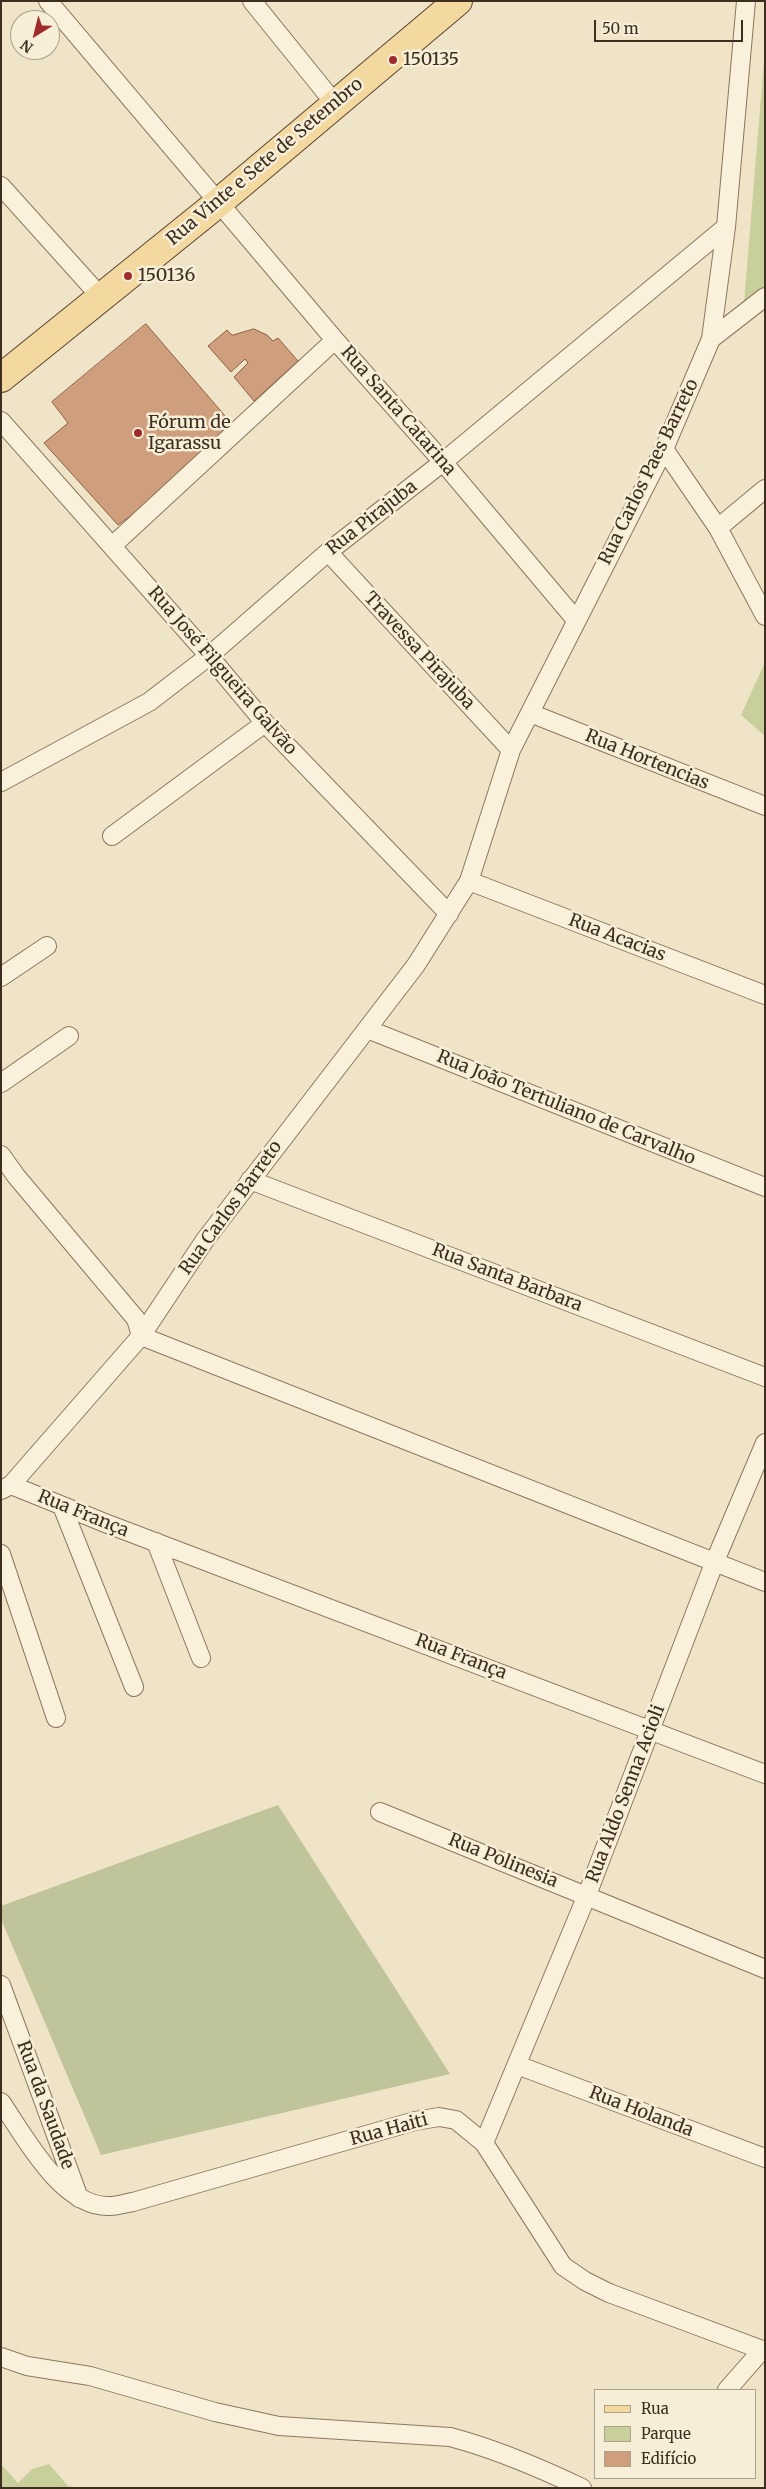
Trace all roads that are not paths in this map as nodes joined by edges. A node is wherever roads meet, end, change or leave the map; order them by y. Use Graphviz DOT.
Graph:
graph roads {
  1 [pos="48,1"];
  2 [pos="252,1"];
  3 [pos="746,1"];
  4 [pos="453,3"];
  5 [pos="336,104"];
  6 [pos="1,186"];
  7 [pos="218,203"];
  8 [pos="726,227"];
  9 [pos="100,296"];
  10 [pos="765,297"];
  11 [pos="711,339"];
  12 [pos="335,340"];
  13 [pos="1,378"];
  14 [pos="1,421"];
  15 [pos="664,449"];
  16 [pos="444,462"];
  17 [pos="765,489"];
  18 [pos="718,528"];
  19 [pos="112,546"];
  20 [pos="328,552"];
  21 [pos="765,616"];
  22 [pos="576,620"];
  23 [pos="209,656"];
  24 [pos="530,713"];
  25 [pos="265,723"];
  26 [pos="511,750"];
  27 [pos="1,782"];
  28 [pos="765,806"];
  29 [pos="112,836"];
  30 [pos="469,881"];
  31 [pos="449,914"];
  32 [pos="47,946"];
  33 [pos="1,977"];
  34 [pos="765,995"];
  35 [pos="367,1029"];
  36 [pos="69,1036"];
  37 [pos="1,1083"];
  38 [pos="1,1155"];
  39 [pos="250,1180"];
  40 [pos="765,1187"];
  41 [pos="142,1336"];
  42 [pos="765,1377"];
  43 [pos="765,1443"];
  44 [pos="6,1488"];
  45 [pos="62,1506"];
  46 [pos="156,1542"];
  47 [pos="1,1554"];
  48 [pos="715,1561"];
  49 [pos="765,1582"];
  50 [pos="201,1658"];
  51 [pos="134,1687"];
  52 [pos="56,1718"];
  53 [pos="651,1731"];
  54 [pos="765,1774"];
  55 [pos="380,1812"];
  56 [pos="587,1895"];
  57 [pos="765,1969"];
  58 [pos="1,1985"];
  59 [pos="517,2065"];
  60 [pos="1,2102"];
  61 [pos="484,2143"];
  62 [pos="765,2158"];
  63 [pos="79,2198"];
  64 [pos="763,2351"];
  65 [pos="1,2357"];
  66 [pos="728,2389"];
  67 [pos="582,2488"];
  1 -- 7 [label="street, Rua Santa Catarina"];
  2 -- 5 [label="street"];
  3 -- 8 [label="street, Rua Carlos Paes Barreto"];
  4 -- 5 [label="main road, Rua Vinte e Sete de Setembro"];
  5 -- 7 [label="main road, Rua Vinte e Sete de Setembro"];
  6 -- 9 [label="street"];
  7 -- 9 [label="main road, Rua Vinte e Sete de Setembro"];
  7 -- 12 [label="street, Rua Santa Catarina"];
  8 -- 11 [label="street, Rua Carlos Paes Barreto"];
  8 -- 16 [label="street, Rua Pirajuba"];
  9 -- 13 [label="main road, Rua Vinte e Sete de Setembro"];
  10 -- 11 [label="street"];
  11 -- 15 [label="street, Rua Carlos Paes Barreto"];
  12 -- 16 [label="street, Rua Santa Catarina"];
  12 -- 19 [label="street"];
  14 -- 19 [label="street, Rua José Filgueira Galvão"];
  15 -- 18 [label="street"];
  15 -- 22 [label="street, Rua Carlos Paes Barreto"];
  16 -- 20 [label="street, Rua Pirajuba"];
  16 -- 22 [label="street, Rua Santa Catarina"];
  17 -- 18 [label="street"];
  18 -- 21 [label="street"];
  19 -- 23 [label="street, Rua José Filgueira Galvão"];
  20 -- 23 [label="street, Rua Pirajuba"];
  20 -- 26 [label="street, Travessa Pirajuba"];
  22 -- 24 [label="street, Rua Carlos Paes Barreto"];
  23 -- 25 [label="street, Rua José Filgueira Galvão"];
  23 -- 27 [label="street, Rua Pirajuba"];
  24 -- 26 [label="street, Rua Carlos Paes Barreto"];
  24 -- 28 [label="street, Rua Hortencias"];
  25 -- 29 [label="street"];
  25 -- 31 [label="street, Rua José Filgueira Galvão"];
  26 -- 30 [label="street, Rua Carlos Paes Barreto"];
  30 -- 31 [label="street, Rua Carlos Paes Barreto"];
  30 -- 34 [label="street, Rua Acacias"];
  31 -- 35 [label="street, Rua Carlos Barreto"];
  32 -- 33 [label="street"];
  35 -- 39 [label="street, Rua Carlos Barreto"];
  35 -- 40 [label="street, Rua João Tertuliano de Carvalho"];
  36 -- 37 [label="street"];
  38 -- 41 [label="street"];
  39 -- 41 [label="street, Rua Carlos Barreto"];
  39 -- 42 [label="street, Rua Santa Barbara"];
  41 -- 44 [label="street, Rua Carlos Barreto"];
  41 -- 48 [label="street"];
  43 -- 48 [label="street, Rua Aldo Senna Acioli"];
  44 -- 45 [label="street, Rua França"];
  45 -- 46 [label="street, Rua França"];
  45 -- 51 [label="street"];
  46 -- 50 [label="street"];
  46 -- 53 [label="street, Rua França"];
  47 -- 52 [label="street"];
  48 -- 49 [label="street"];
  48 -- 53 [label="street, Rua Aldo Senna Acioli"];
  53 -- 54 [label="street, Rua França"];
  53 -- 56 [label="street, Rua Aldo Senna Acioli"];
  55 -- 56 [label="street, Rua Polinesia"];
  56 -- 57 [label="street, Rua Polinesia"];
  56 -- 59 [label="street, Rua Aldo Senna Acioli"];
  58 -- 63 [label="street, Rua da Saudade"];
  59 -- 61 [label="street, Rua Aldo Senna Acioli"];
  59 -- 62 [label="street, Rua Holanda"];
  60 -- 63 [label="street"];
  61 -- 63 [label="street, Rua Haiti"];
  61 -- 64 [label="street, Rua Haiti"];
  64 -- 66 [label="street"];
  65 -- 67 [label="street"];
}
